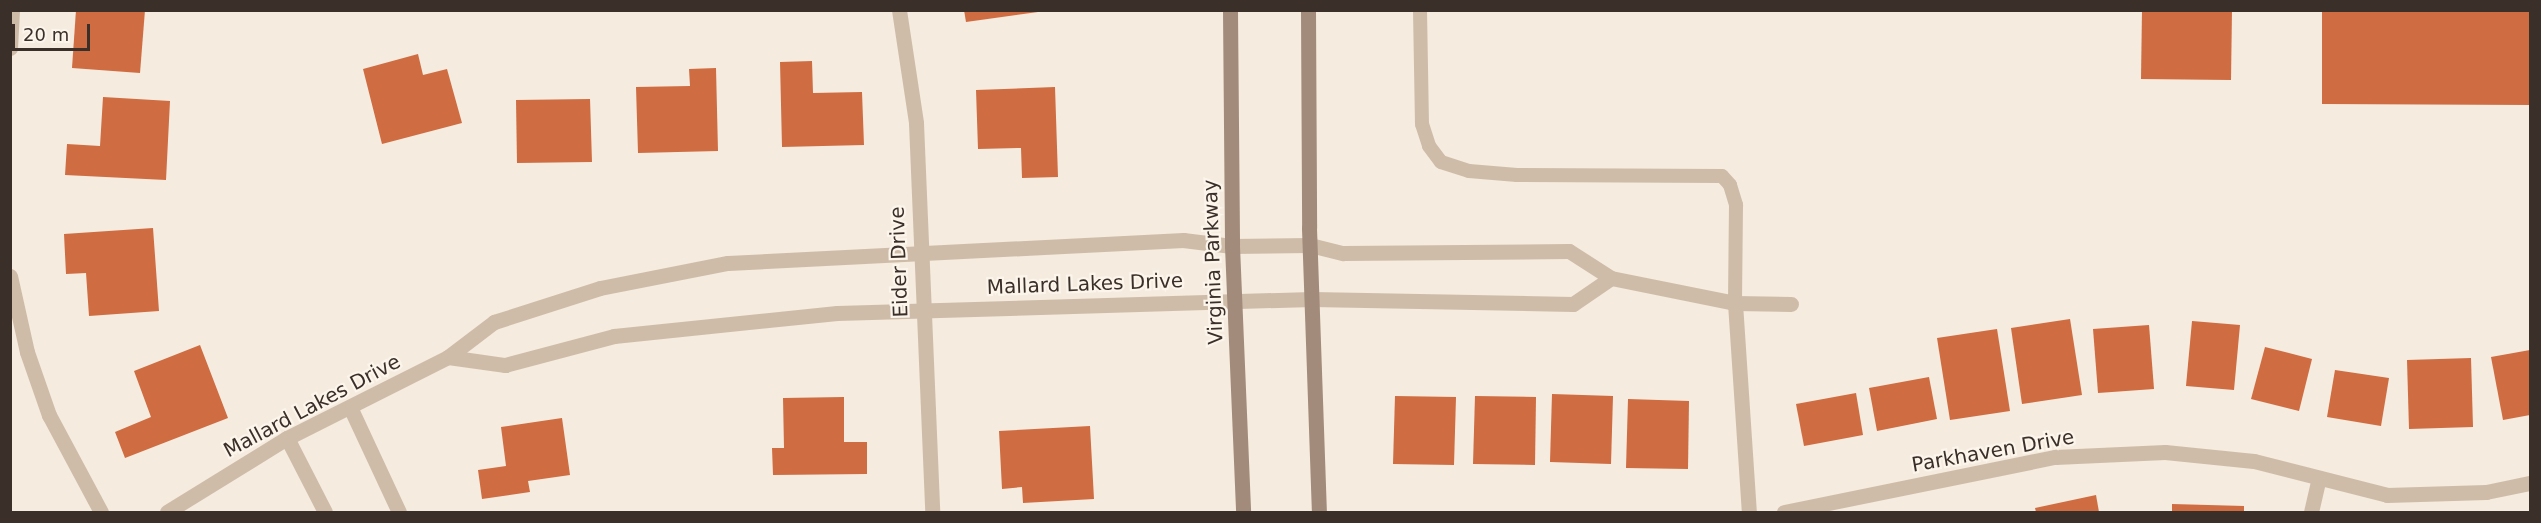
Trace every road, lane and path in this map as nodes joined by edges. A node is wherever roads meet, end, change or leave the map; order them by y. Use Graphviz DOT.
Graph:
graph roads {
  1 [pos="899,10"];
  2 [pos="1230,10"];
  3 [pos="1308,10"];
  4 [pos="1420,10"];
  5 [pos="12,11"];
  6 [pos="10,48"];
  7 [pos="1310,245"];
  8 [pos="1232,246"];
  9 [pos="920,251"];
  10 [pos="10,276"];
  11 [pos="1611,278"];
  12 [pos="1234,299"];
  13 [pos="1312,299"];
  14 [pos="1735,303"];
  15 [pos="1791,304"];
  16 [pos="922,312"];
  17 [pos="448,357"];
  18 [pos="350,407"];
  19 [pos="287,438"];
  20 [pos="2319,477"];
  21 [pos="2530,483"];
  22 [pos="101,513"];
  23 [pos="167,513"];
  24 [pos="325,513"];
  25 [pos="399,513"];
  26 [pos="932,513"];
  27 [pos="1243,513"];
  28 [pos="1319,513"];
  29 [pos="1749,513"];
  30 [pos="1784,513"];
  31 [pos="2311,513"];
  1 -- 9 [label="street, Eider Drive"];
  2 -- 8 [label="main road, Virginia Parkway"];
  3 -- 7 [label="main road"];
  4 -- 14 [label="lane"];
  5 -- 6 [label="street"];
  7 -- 8 [label="street, Mallard Lakes Drive"];
  7 -- 11 [label="street, Mallard Lakes Drive"];
  7 -- 13 [label="main road"];
  8 -- 9 [label="street, Mallard Lakes Drive"];
  8 -- 12 [label="main road, Virginia Parkway"];
  9 -- 16 [label="street, Eider Drive"];
  9 -- 17 [label="street, Mallard Lakes Drive"];
  10 -- 22 [label="street"];
  11 -- 13 [label="street, Mallard Lakes Drive"];
  11 -- 14 [label="street"];
  12 -- 13 [label="street, Mallard Lakes Drive"];
  12 -- 16 [label="street, Mallard Lakes Drive"];
  12 -- 27 [label="main road, Virginia Parkway"];
  13 -- 28 [label="main road"];
  14 -- 15 [label="street"];
  14 -- 29 [label="street"];
  16 -- 17 [label="street, Mallard Lakes Drive"];
  16 -- 26 [label="street, Eider Drive"];
  17 -- 18 [label="street, Mallard Lakes Drive"];
  18 -- 19 [label="street, Mallard Lakes Drive"];
  18 -- 25 [label="street"];
  19 -- 23 [label="street, Mallard Lakes Drive"];
  19 -- 24 [label="street"];
  20 -- 21 [label="street, Parkhaven Drive"];
  20 -- 30 [label="street, Parkhaven Drive"];
  20 -- 31 [label="street"];
}
